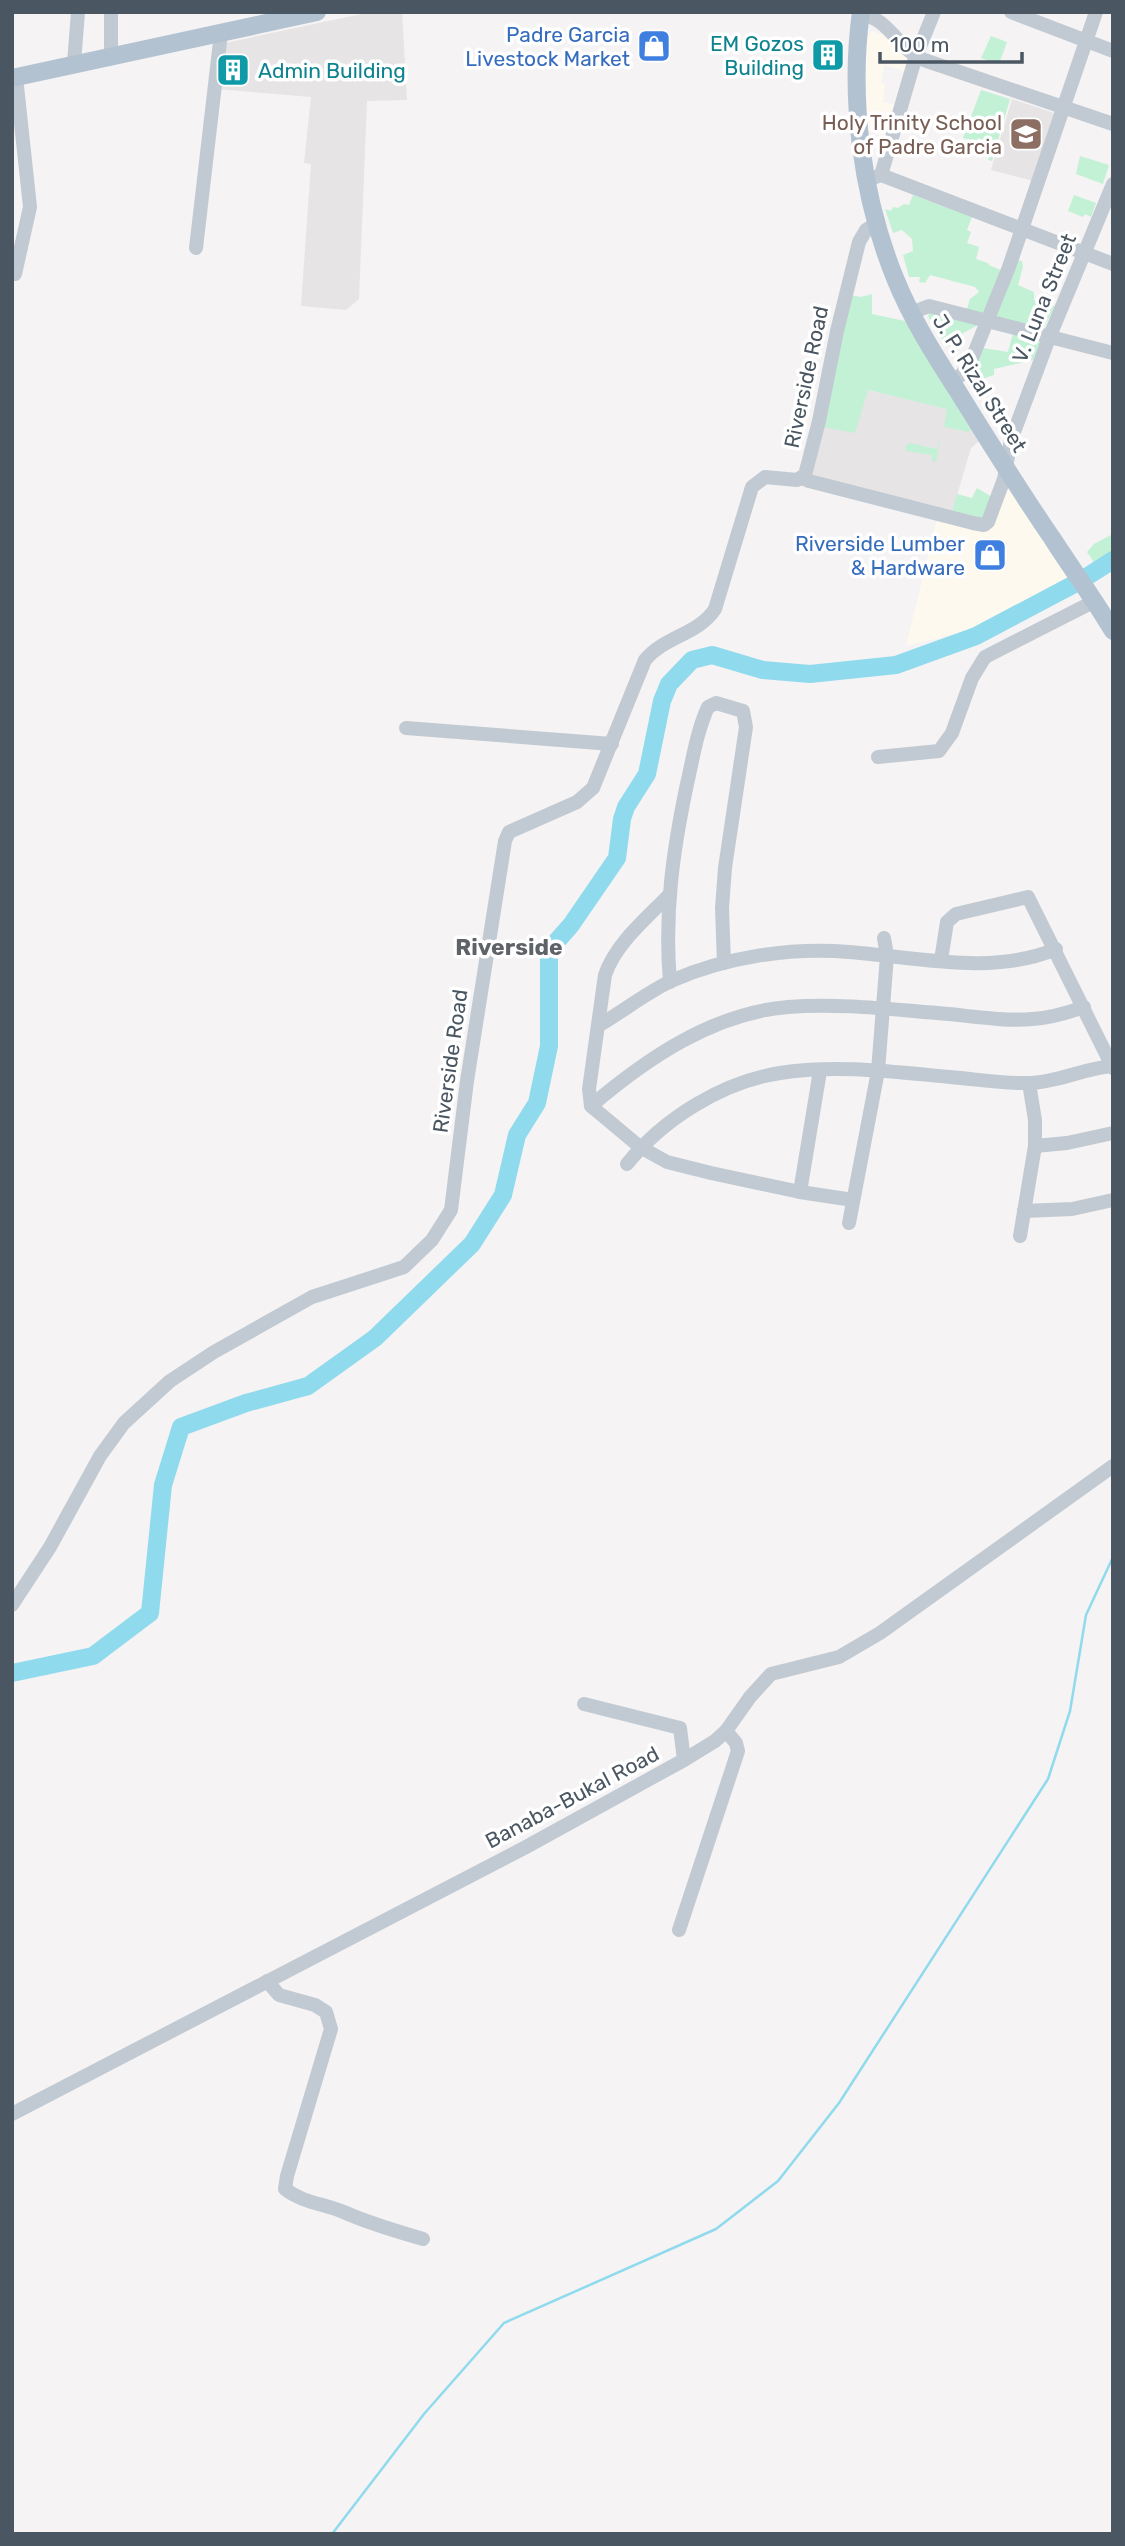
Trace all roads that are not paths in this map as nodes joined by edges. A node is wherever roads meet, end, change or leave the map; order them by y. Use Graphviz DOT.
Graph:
graph roads {
  1 [pos="78,12"];
  2 [pos="111,12"];
  3 [pos="317,12"];
  4 [pos="934,12"];
  5 [pos="1011,12"];
  6 [pos="1096,12"];
  7 [pos="861,13"];
  8 [pos="221,33"];
  9 [pos="1087,41"];
  10 [pos="1113,51"];
  11 [pos="111,56"];
  12 [pos="916,57"];
  13 [pos="74,63"];
  14 [pos="14,77"];
  15 [pos="1063,107"];
  16 [pos="1113,124"];
  17 [pos="874,178"];
  18 [pos="1113,184"];
  19 [pos="878,222"];
  20 [pos="1022,230"];
  21 [pos="196,248"];
  22 [pos="1086,254"];
  23 [pos="1113,264"];
  24 [pos="15,274"];
  25 [pos="914,311"];
  26 [pos="988,320"];
  27 [pos="1049,338"];
  28 [pos="1113,353"];
  29 [pos="954,381"];
  30 [pos="1006,464"];
  31 [pos="802,478"];
  32 [pos="1092,596"];
  33 [pos="1113,631"];
  34 [pos="406,727"];
  35 [pos="612,744"];
  36 [pos="878,757"];
  37 [pos="669,895"];
  38 [pos="884,938"];
  39 [pos="1056,949"];
  40 [pos="887,956"];
  41 [pos="941,960"];
  42 [pos="724,963"];
  43 [pos="670,982"];
  44 [pos="1084,1007"];
  45 [pos="884,1009"];
  46 [pos="598,1026"];
  47 [pos="1110,1063"];
  48 [pos="820,1071"];
  49 [pos="878,1071"];
  50 [pos="1029,1083"];
  51 [pos="591,1106"];
  52 [pos="1113,1133"];
  53 [pos="1035,1146"];
  54 [pos="640,1147"];
  55 [pos="627,1164"];
  56 [pos="800,1192"];
  57 [pos="853,1200"];
  58 [pos="1113,1200"];
  59 [pos="1024,1212"];
  60 [pos="849,1223"];
  61 [pos="1020,1236"];
  62 [pos="1113,1466"];
  63 [pos="12,1605"];
  64 [pos="584,1704"];
  65 [pos="726,1731"];
  66 [pos="684,1760"];
  67 [pos="679,1930"];
  68 [pos="267,1981"];
  69 [pos="12,2114"];
  70 [pos="423,2239"];
  1 -- 13 [label="street"];
  2 -- 11 [label="street"];
  3 -- 8 [label="main road"];
  4 -- 12 [label="street"];
  5 -- 9 [label="street"];
  6 -- 9 [label="street"];
  7 -- 12 [label="street"];
  7 -- 17 [label="main road, J. P. Rizal Street"];
  8 -- 11 [label="main road"];
  8 -- 21 [label="street"];
  9 -- 10 [label="street"];
  9 -- 15 [label="street"];
  11 -- 13 [label="main road"];
  12 -- 15 [label="street"];
  12 -- 17 [label="street"];
  13 -- 14 [label="main road"];
  14 -- 24 [label="street"];
  15 -- 16 [label="street"];
  15 -- 20 [label="street"];
  17 -- 19 [label="main road, J. P. Rizal Street"];
  17 -- 20 [label="street"];
  18 -- 22 [label="street, V. Luna Street"];
  19 -- 25 [label="main road, J. P. Rizal Street"];
  19 -- 31 [label="street, Riverside Road"];
  20 -- 22 [label="street"];
  20 -- 26 [label="street"];
  22 -- 23 [label="street"];
  22 -- 27 [label="street, V. Luna Street"];
  25 -- 26 [label="street"];
  25 -- 29 [label="main road, J. P. Rizal Street"];
  26 -- 27 [label="street"];
  26 -- 29 [label="street"];
  27 -- 28 [label="street"];
  27 -- 30 [label="street, V. Luna Street"];
  29 -- 30 [label="main road, J. P. Rizal Street"];
  30 -- 31 [label="street, V. Luna Street"];
  30 -- 32 [label="main road, J. P. Rizal Street"];
  31 -- 35 [label="street, Riverside Road"];
  32 -- 33 [label="main road, J. P. Rizal Street"];
  32 -- 36 [label="street"];
  34 -- 35 [label="street"];
  35 -- 63 [label="street, Riverside Road"];
  37 -- 42 [label="street"];
  37 -- 43 [label="street"];
  37 -- 46 [label="street"];
  38 -- 40 [label="street"];
  39 -- 41 [label="street"];
  39 -- 41 [label="street"];
  39 -- 44 [label="street"];
  40 -- 41 [label="street"];
  40 -- 42 [label="street"];
  40 -- 45 [label="street"];
  42 -- 43 [label="street"];
  43 -- 46 [label="street"];
  44 -- 45 [label="street"];
  44 -- 47 [label="street"];
  45 -- 49 [label="street"];
  45 -- 51 [label="street"];
  46 -- 51 [label="street"];
  47 -- 50 [label="street"];
  48 -- 49 [label="street"];
  48 -- 54 [label="street"];
  48 -- 56 [label="street"];
  49 -- 50 [label="street"];
  49 -- 57 [label="street"];
  50 -- 53 [label="street"];
  51 -- 54 [label="street"];
  52 -- 53 [label="street"];
  53 -- 59 [label="street"];
  54 -- 55 [label="street"];
  54 -- 56 [label="street"];
  56 -- 57 [label="street"];
  57 -- 60 [label="street"];
  58 -- 59 [label="street"];
  59 -- 61 [label="street"];
  62 -- 65 [label="street, Banaba-Bukal Road"];
  64 -- 66 [label="street"];
  65 -- 66 [label="street, Banaba-Bukal Road"];
  65 -- 67 [label="street"];
  66 -- 68 [label="street, Banaba-Bukal Road"];
  68 -- 69 [label="street, Banaba-Bukal Road"];
  68 -- 70 [label="street"];
}
